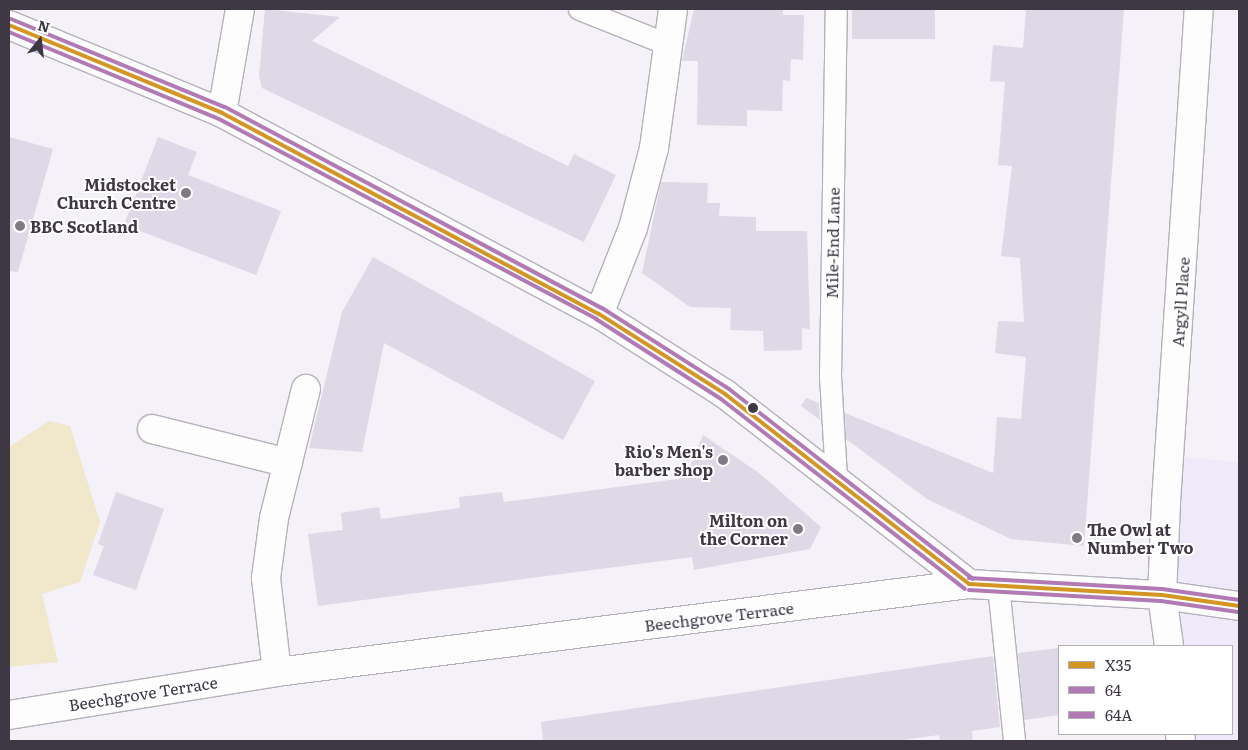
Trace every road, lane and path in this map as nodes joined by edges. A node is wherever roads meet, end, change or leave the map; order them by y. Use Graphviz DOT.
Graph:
graph roads {
  1 [pos="240,9"];
  2 [pos="579,9"];
  3 [pos="673,9"];
  4 [pos="836,9"];
  5 [pos="1200,9"];
  6 [pos="9,25"];
  7 [pos="667,44"];
  8 [pos="222,113"];
  9 [pos="599,314"];
  10 [pos="306,389"];
  11 [pos="152,429"];
  12 [pos="288,463"];
  13 [pos="836,477"];
  14 [pos="969,584"];
  15 [pos="998,586"];
  16 [pos="1162,595"];
  17 [pos="1239,606"];
  18 [pos="1169,645"];
  19 [pos="277,672"];
  20 [pos="9,715"];
  21 [pos="1014,741"];
  1 -- 8 [label="street"];
  2 -- 7 [label="lane"];
  3 -- 7 [label="street"];
  4 -- 13 [label="lane, Mile-End Lane"];
  5 -- 16 [label="street, Argyll Place"];
  6 -- 8 [label="street"];
  7 -- 9 [label="street"];
  8 -- 9 [label="street"];
  9 -- 13 [label="street"];
  10 -- 12 [label="street"];
  11 -- 12 [label="street"];
  12 -- 19 [label="street"];
  13 -- 14 [label="street"];
  14 -- 15 [label="street, Beechgrove Terrace"];
  14 -- 19 [label="street, Beechgrove Terrace"];
  15 -- 16 [label="street, Beechgrove Terrace"];
  15 -- 21 [label="lane"];
  16 -- 17 [label="street, Beechgrove Terrace"];
  16 -- 18 [label="street, Argyll Place"];
  19 -- 20 [label="street, Beechgrove Terrace"];
}
